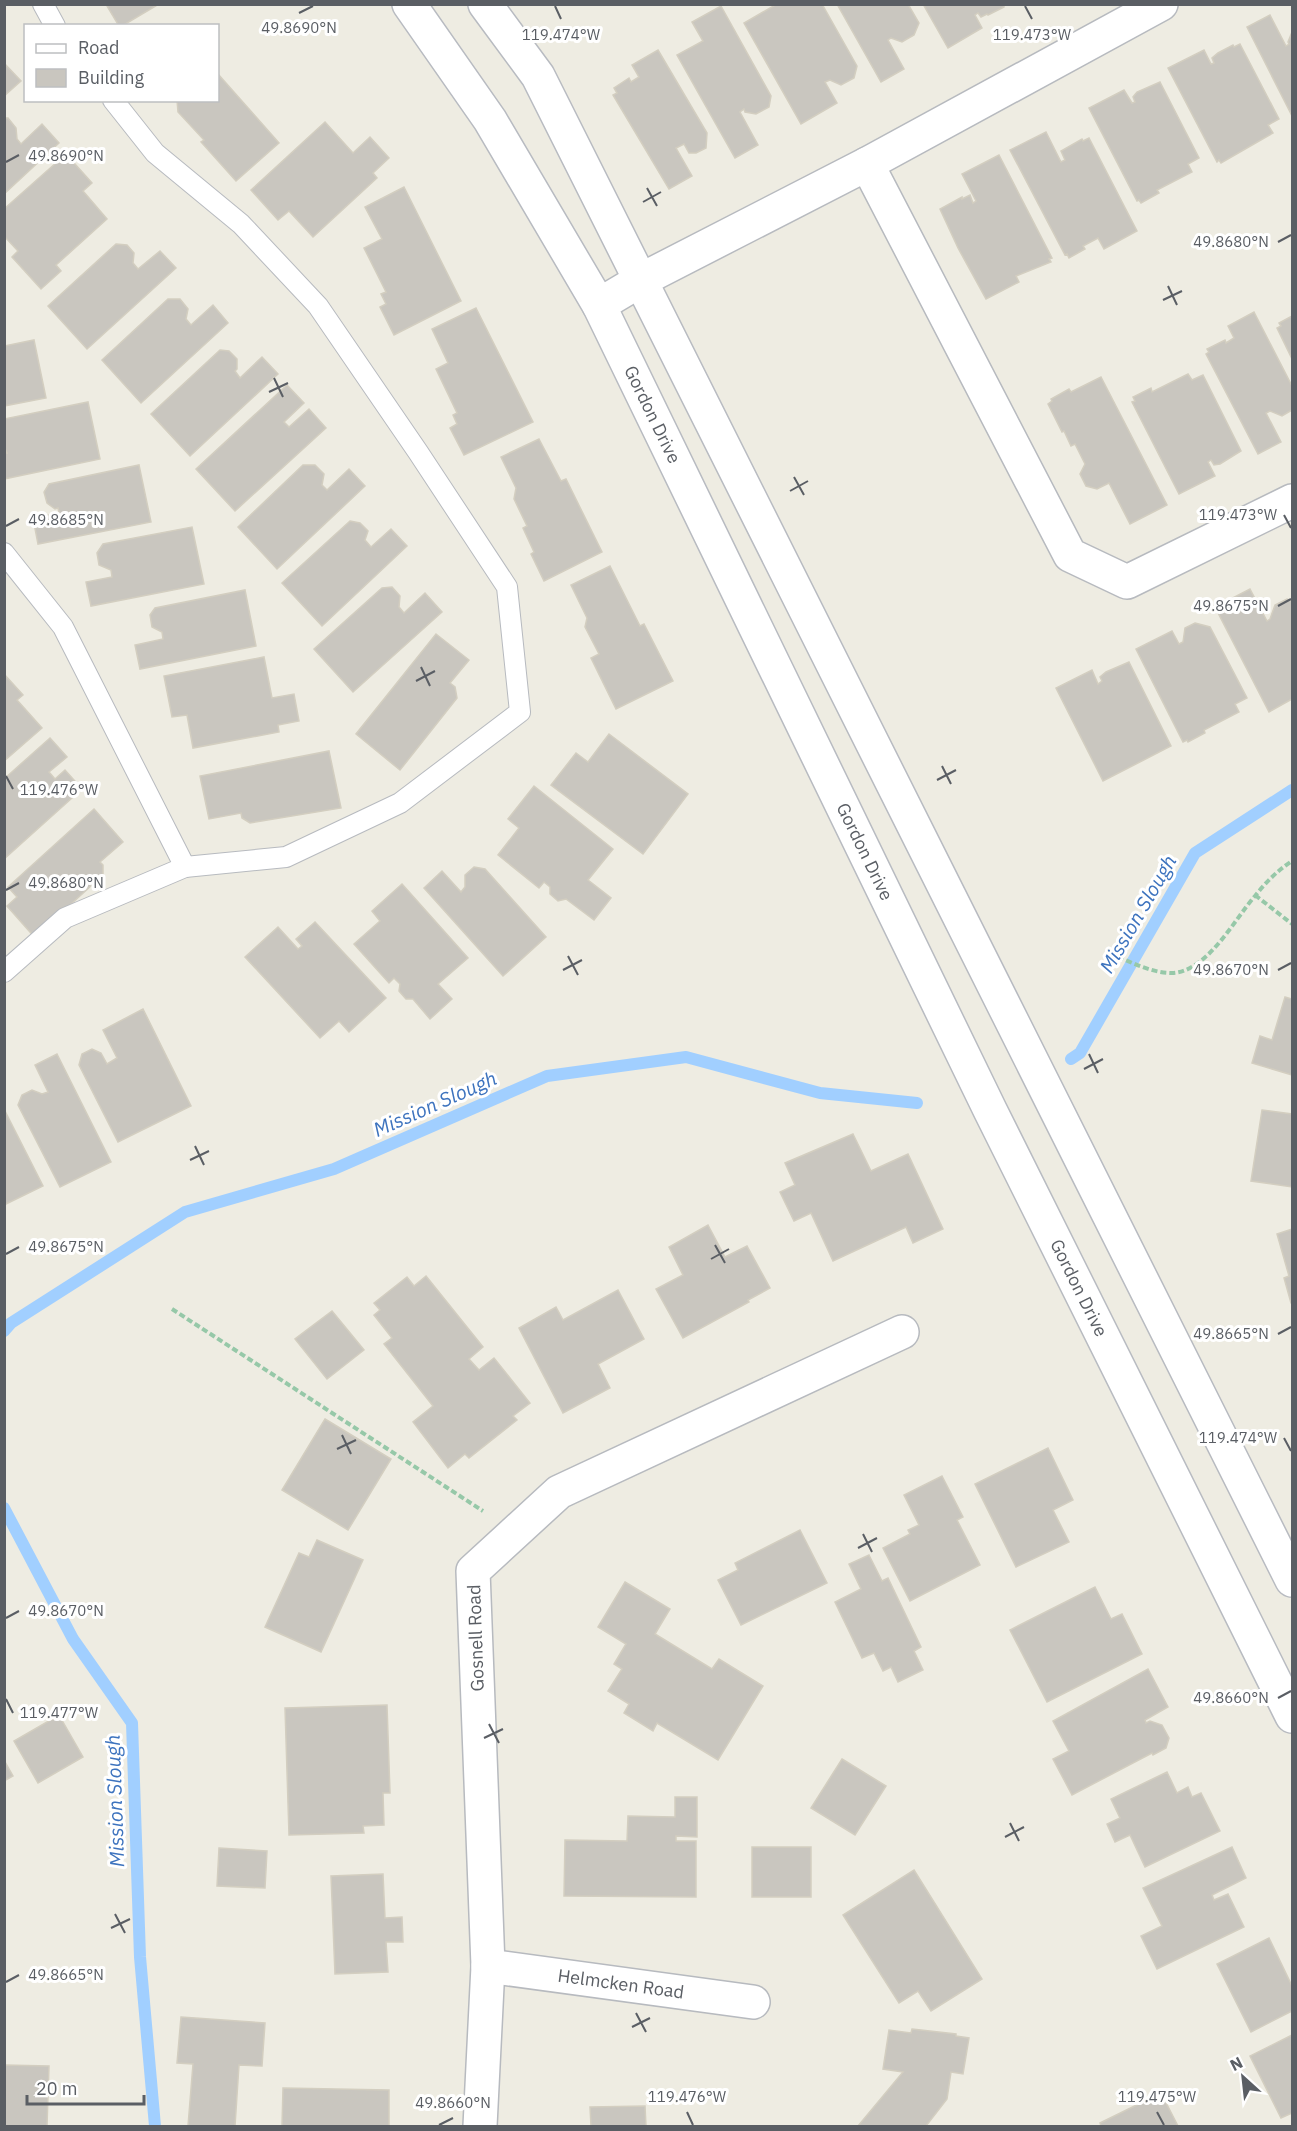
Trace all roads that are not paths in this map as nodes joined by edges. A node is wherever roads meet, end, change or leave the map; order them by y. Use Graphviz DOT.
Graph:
graph roads {
  1 [pos="43,4"];
  2 [pos="409,4"];
  3 [pos="485,4"];
  4 [pos="1161,4"];
  5 [pos="54,24"];
  6 [pos="115,102"];
  7 [pos="867,164"];
  8 [pos="641,280"];
  9 [pos="599,305"];
  10 [pos="1293,501"];
  11 [pos="4,553"];
  12 [pos="185,867"];
  13 [pos="4,972"];
  14 [pos="902,1332"];
  15 [pos="1293,1580"];
  16 [pos="1293,1716"];
  17 [pos="488,1966"];
  18 [pos="753,2002"];
  19 [pos="480,2127"];
  1 -- 5 [label="lane"];
  2 -- 9 [label="main road, Gordon Drive"];
  3 -- 8 [label="main road"];
  4 -- 7 [label="main road"];
  6 -- 12 [label="lane"];
  7 -- 8 [label="main road"];
  7 -- 10 [label="main road"];
  8 -- 9 [label="main road"];
  8 -- 15 [label="main road"];
  9 -- 16 [label="main road, Gordon Drive"];
  11 -- 12 [label="lane"];
  12 -- 13 [label="lane"];
  14 -- 17 [label="main road, Gosnell Road"];
  17 -- 18 [label="main road, Helmcken Road"];
  17 -- 19 [label="main road, Gosnell Road"];
}
